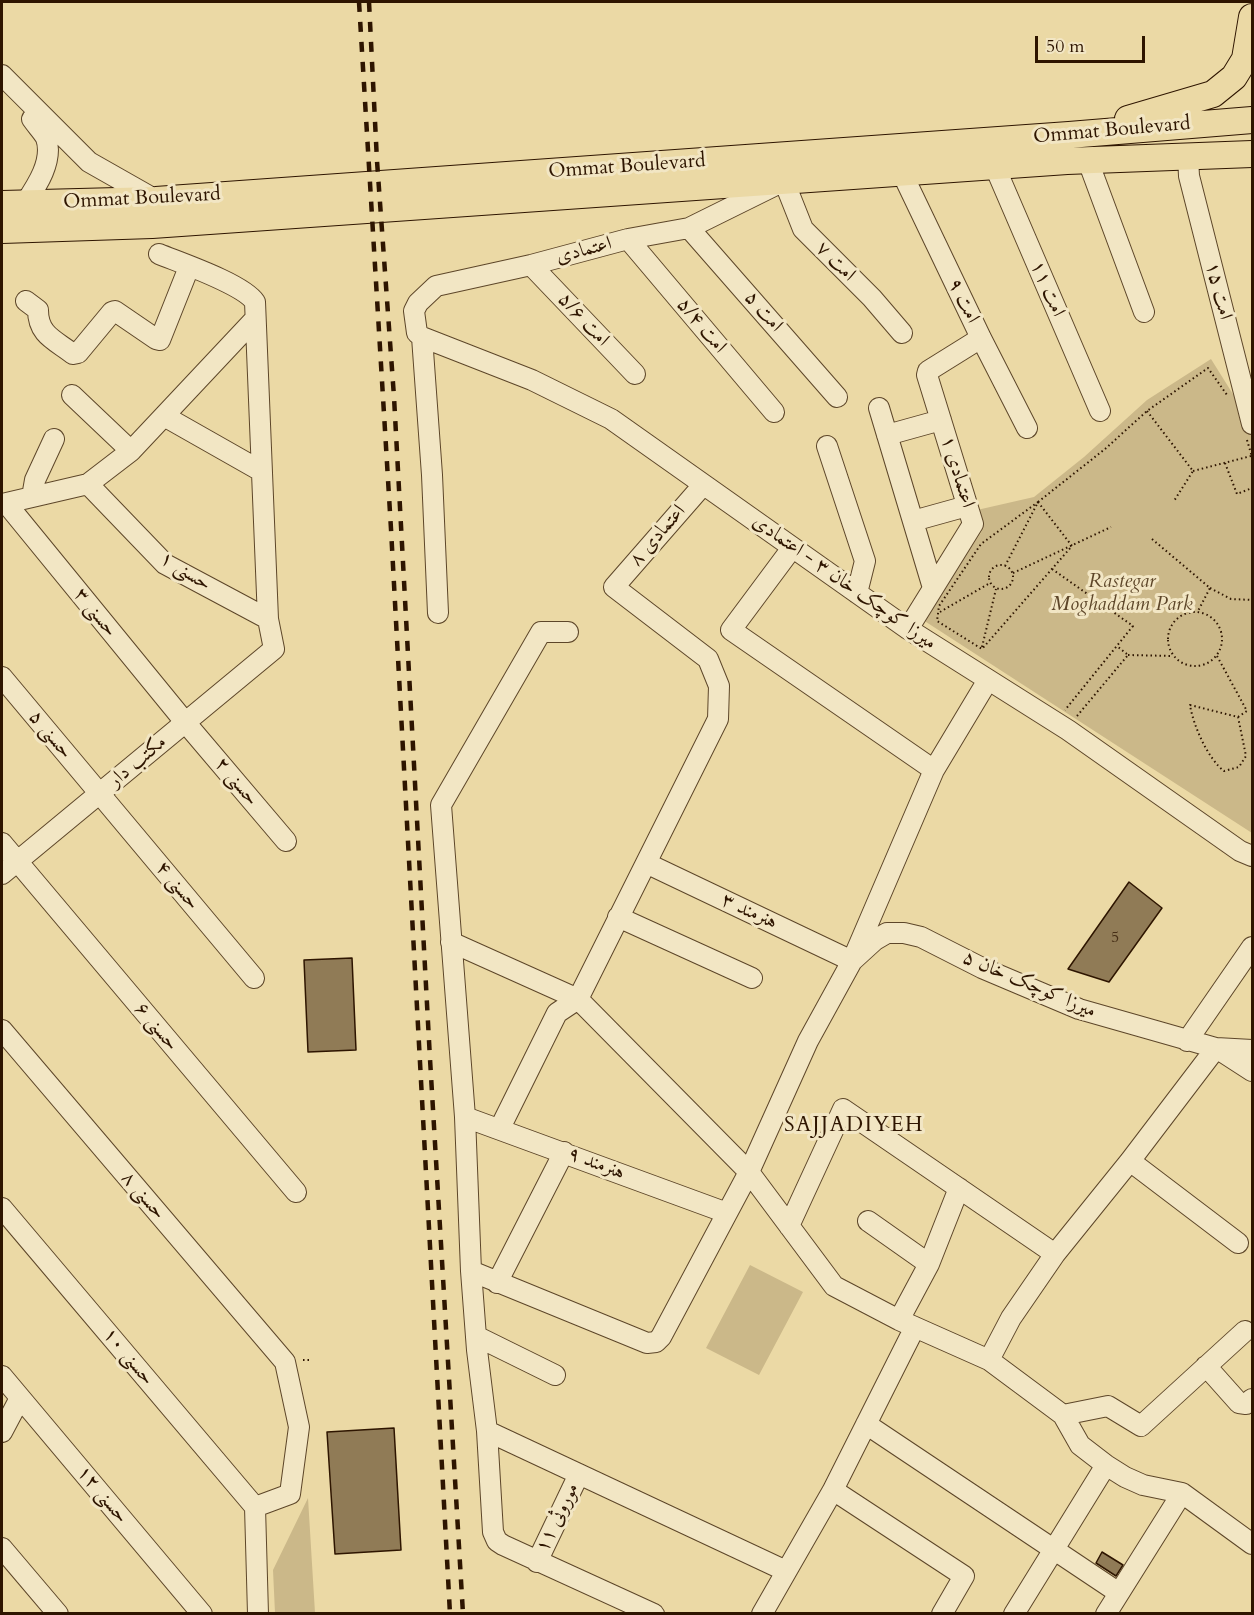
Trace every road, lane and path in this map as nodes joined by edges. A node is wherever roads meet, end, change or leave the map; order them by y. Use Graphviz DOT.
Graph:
graph roads {
  1 [pos="1249,2"];
  2 [pos="1252,12"];
  3 [pos="1252,17"];
  4 [pos="4,79"];
  5 [pos="1252,120"];
  6 [pos="1070,135"];
  7 [pos="1252,154"];
  8 [pos="1188,157"];
  9 [pos="1088,161"];
  10 [pos="994,166"];
  11 [pos="902,173"];
  12 [pos="784,181"];
  13 [pos="156,200"];
  14 [pos="13,204"];
  15 [pos="689,228"];
  16 [pos="2,231"];
  17 [pos="628,239"];
  18 [pos="159,254"];
  19 [pos="531,265"];
  20 [pos="189,267"];
  21 [pos="26,301"];
  22 [pos="1144,312"];
  23 [pos="255,319"];
  24 [pos="902,333"];
  25 [pos="422,337"];
  26 [pos="981,338"];
  27 [pos="634,374"];
  28 [pos="72,395"];
  29 [pos="1227,396"];
  30 [pos="837,397"];
  31 [pos="879,408"];
  32 [pos="1100,411"];
  33 [pos="1147,411"];
  34 [pos="774,412"];
  35 [pos="164,416"];
  36 [pos="941,420"];
  37 [pos="1027,428"];
  38 [pos="1249,429"];
  39 [pos="887,435"];
  40 [pos="54,439"];
  41 [pos="827,446"];
  42 [pos="131,451"];
  43 [pos="1252,456"];
  44 [pos="1225,463"];
  45 [pos="261,471"];
  46 [pos="1193,471"];
  47 [pos="88,484"];
  48 [pos="703,485"];
  49 [pos="1252,488"];
  50 [pos="32,497"];
  51 [pos="1174,501"];
  52 [pos="1038,502"];
  53 [pos="4,504"];
  54 [pos="967,506"];
  55 [pos="912,521"];
  56 [pos="1111,527"];
  57 [pos="1152,539"];
  58 [pos="1072,546"];
  59 [pos="792,548"];
  60 [pos="1005,566"];
  61 [pos="1052,569"];
  62 [pos="1013,573"];
  63 [pos="990,583"];
  64 [pos="933,588"];
  65 [pos="1210,588"];
  66 [pos="996,589"];
  67 [pos="857,593"];
  68 [pos="1252,600"];
  69 [pos="1198,611"];
  70 [pos="438,613"];
  71 [pos="938,613"];
  72 [pos="268,619"];
  73 [pos="908,629"];
  74 [pos="568,632"];
  75 [pos="1117,646"];
  76 [pos="982,649"];
  77 [pos="1128,655"];
  78 [pos="1173,656"];
  79 [pos="1217,656"];
  80 [pos="2,677"];
  81 [pos="988,680"];
  82 [pos="1238,717"];
  83 [pos="185,722"];
  84 [pos="1062,727"];
  85 [pos="934,770"];
  86 [pos="99,793"];
  87 [pos="286,841"];
  88 [pos="2,843"];
  89 [pos="1248,856"];
  90 [pos="17,862"];
  91 [pos="646,863"];
  92 [pos="2,874"];
  93 [pos="618,917"];
  94 [pos="451,942"];
  95 [pos="1252,947"];
  96 [pos="852,961"];
  97 [pos="254,978"];
  98 [pos="752,978"];
  99 [pos="578,999"];
  100 [pos="2,1030"];
  101 [pos="1187,1041"];
  102 [pos="1216,1048"];
  103 [pos="1252,1050"];
  104 [pos="1252,1071"];
  105 [pos="465,1117"];
  106 [pos="500,1128"];
  107 [pos="564,1152"];
  108 [pos="1130,1161"];
  109 [pos="749,1172"];
  110 [pos="959,1188"];
  111 [pos="296,1192"];
  112 [pos="2,1208"];
  113 [pos="727,1213"];
  114 [pos="867,1221"];
  115 [pos="789,1226"];
  116 [pos="1239,1243"];
  117 [pos="1055,1254"];
  118 [pos="929,1264"];
  119 [pos="471,1271"];
  120 [pos="497,1283"];
  121 [pos="907,1324"];
  122 [pos="1245,1331"];
  123 [pos="476,1336"];
  124 [pos="989,1360"];
  125 [pos="1206,1366"];
  126 [pos="555,1375"];
  127 [pos="2,1376"];
  128 [pos="20,1398"];
  129 [pos="1252,1399"];
  130 [pos="1064,1415"];
  131 [pos="866,1424"];
  132 [pos="487,1431"];
  133 [pos="2,1432"];
  134 [pos="1106,1465"];
  135 [pos="579,1474"];
  136 [pos="832,1490"];
  137 [pos="1182,1493"];
  138 [pos="255,1507"];
  139 [pos="1252,1544"];
  140 [pos="2,1548"];
  141 [pos="1054,1550"];
  142 [pos="537,1562"];
  143 [pos="786,1571"];
  144 [pos="1119,1593"];
  145 [pos="58,1614"];
  146 [pos="202,1614"];
  147 [pos="258,1614"];
  148 [pos="654,1614"];
  149 [pos="762,1614"];
  150 [pos="942,1614"];
  151 [pos="1014,1614"];
  152 [pos="1106,1614"];
  1 -- 2 [label="main road"];
  3 -- 6 [label="main road"];
  4 -- 13 [label="street"];
  4 -- 14 [label="street"];
  5 -- 6 [label="main road, Ommat Boulevard"];
  6 -- 13 [label="main road, Ommat Boulevard"];
  7 -- 8 [label="main road, Ommat Boulevard"];
  8 -- 9 [label="main road, Ommat Boulevard"];
  8 -- 38 [label="street, امت ۱۵"];
  9 -- 10 [label="main road, Ommat Boulevard"];
  9 -- 22 [label="street"];
  10 -- 11 [label="main road, Ommat Boulevard"];
  10 -- 32 [label="street, امت ۱۱"];
  11 -- 12 [label="main road, Ommat Boulevard"];
  11 -- 26 [label="street, امت ۹"];
  12 -- 15 [label="street, اعتمادی"];
  12 -- 16 [label="main road, Ommat Boulevard"];
  12 -- 24 [label="street, امت ۷"];
  13 -- 14 [label="main road, Ommat Boulevard"];
  15 -- 17 [label="street, اعتمادی"];
  15 -- 30 [label="street, امت ۵"];
  17 -- 19 [label="street, اعتمادی"];
  17 -- 34 [label="street, امت ۵/۴"];
  18 -- 20 [label="street"];
  19 -- 25 [label="street, اعتمادی"];
  19 -- 27 [label="street, امت ۵/۶"];
  20 -- 21 [label="street"];
  20 -- 23 [label="street"];
  23 -- 35 [label="street"];
  23 -- 45 [label="street"];
  25 -- 48 [label="street, میرزا کوچک خان ۳ - اعتمادی"];
  25 -- 70 [label="street"];
  26 -- 36 [label="street, اعتمادی ۱"];
  26 -- 37 [label="street, امت ۹"];
  28 -- 42 [label="street"];
  29 -- 33 [label="path"];
  31 -- 39 [label="street"];
  33 -- 46 [label="path"];
  33 -- 52 [label="path"];
  35 -- 42 [label="street"];
  35 -- 45 [label="street"];
  36 -- 39 [label="street"];
  36 -- 54 [label="street, اعتمادی ۱"];
  38 -- 43 [label="path"];
  39 -- 55 [label="street"];
  40 -- 50 [label="street"];
  41 -- 67 [label="street"];
  42 -- 47 [label="street"];
  43 -- 44 [label="path"];
  44 -- 46 [label="path"];
  44 -- 49 [label="path"];
  45 -- 72 [label="street"];
  46 -- 51 [label="path"];
  47 -- 50 [label="street"];
  47 -- 72 [label="street, حسنی ۱"];
  48 -- 59 [label="street, میرزا کوچک خان ۳ - اعتمادی"];
  48 -- 91 [label="street, اعتمادی ۸"];
  50 -- 53 [label="street"];
  52 -- 58 [label="path"];
  52 -- 60 [label="path"];
  52 -- 71 [label="path"];
  53 -- 83 [label="street, حسنی ۳"];
  54 -- 55 [label="street"];
  54 -- 64 [label="street, اعتمادی ۱"];
  55 -- 64 [label="street"];
  56 -- 58 [label="path"];
  57 -- 65 [label="path"];
  58 -- 61 [label="path"];
  58 -- 62 [label="path"];
  59 -- 67 [label="street, میرزا کوچک خان ۳ - اعتمادی"];
  59 -- 85 [label="street"];
  60 -- 62 [label="path"];
  60 -- 63 [label="path"];
  61 -- 75 [label="path"];
  61 -- 76 [label="path"];
  62 -- 66 [label="path"];
  63 -- 66 [label="path"];
  63 -- 71 [label="path"];
  64 -- 73 [label="street, اعتمادی ۱"];
  65 -- 68 [label="path"];
  65 -- 69 [label="path"];
  66 -- 76 [label="path"];
  67 -- 73 [label="street, میرزا کوچک خان ۳ - اعتمادی"];
  69 -- 78 [label="path"];
  69 -- 79 [label="path"];
  71 -- 73 [label="path"];
  71 -- 76 [label="path"];
  72 -- 83 [label="street, مکتب دار"];
  73 -- 81 [label="street, میرزا کوچک خان ۳ - اعتمادی"];
  74 -- 94 [label="street"];
  75 -- 77 [label="path"];
  75 -- 84 [label="path"];
  77 -- 78 [label="path"];
  77 -- 84 [label="path"];
  78 -- 79 [label="path"];
  79 -- 82 [label="path"];
  80 -- 86 [label="street, حسنی ۵"];
  81 -- 84 [label="street, میرزا کوچک خان ۳ - اعتمادی"];
  81 -- 85 [label="street"];
  82 -- 82 [label="path"];
  83 -- 86 [label="street, مکتب دار"];
  83 -- 87 [label="street, حسنی ۲"];
  84 -- 89 [label="street, میرزا کوچک خان ۳ - اعتمادی"];
  85 -- 96 [label="street"];
  86 -- 90 [label="street, مکتب دار"];
  86 -- 97 [label="street, حسنی ۴"];
  88 -- 90 [label="street, حسنی ۶"];
  90 -- 92 [label="street, مکتب دار"];
  90 -- 111 [label="street, حسنی ۶"];
  91 -- 93 [label="street"];
  91 -- 96 [label="street, هنرمند ۳"];
  93 -- 98 [label="street"];
  93 -- 99 [label="street"];
  94 -- 99 [label="street"];
  94 -- 105 [label="street"];
  95 -- 101 [label="street"];
  96 -- 101 [label="street, میرزا کوچک خان ۵"];
  96 -- 109 [label="street"];
  99 -- 106 [label="street"];
  99 -- 109 [label="street"];
  100 -- 138 [label="street, حسنی ۸"];
  101 -- 102 [label="street, میرزا کوچک خان ۵"];
  102 -- 103 [label="street, میرزا کوچک خان ۵"];
  102 -- 104 [label="street, میرزا کوچک خان ۵"];
  102 -- 108 [label="street"];
  105 -- 106 [label="street, هنرمند ۹"];
  105 -- 119 [label="street"];
  106 -- 107 [label="street, هنرمند ۹"];
  107 -- 113 [label="street, هنرمند ۹"];
  107 -- 120 [label="street"];
  108 -- 116 [label="street"];
  108 -- 117 [label="street"];
  109 -- 113 [label="street"];
  109 -- 115 [label="street"];
  110 -- 115 [label="street"];
  110 -- 117 [label="street"];
  110 -- 118 [label="street"];
  112 -- 138 [label="street, حسنی ۱۰"];
  113 -- 120 [label="street"];
  114 -- 118 [label="street"];
  115 -- 121 [label="street"];
  117 -- 124 [label="street"];
  118 -- 121 [label="street"];
  119 -- 120 [label="street"];
  119 -- 123 [label="street"];
  121 -- 124 [label="street"];
  121 -- 131 [label="street"];
  122 -- 125 [label="street"];
  123 -- 126 [label="street"];
  123 -- 132 [label="street"];
  124 -- 130 [label="street"];
  125 -- 129 [label="street"];
  125 -- 130 [label="street"];
  127 -- 128 [label="street, حسنی ۱۲"];
  128 -- 133 [label="street"];
  128 -- 146 [label="street, حسنی ۱۲"];
  130 -- 134 [label="street"];
  131 -- 136 [label="street"];
  131 -- 141 [label="street"];
  132 -- 135 [label="street"];
  132 -- 142 [label="street"];
  134 -- 137 [label="street"];
  134 -- 141 [label="street"];
  135 -- 142 [label="street, موروثی ۱۱"];
  135 -- 143 [label="street"];
  136 -- 143 [label="street"];
  136 -- 150 [label="street"];
  137 -- 139 [label="street"];
  137 -- 144 [label="street"];
  138 -- 147 [label="street"];
  140 -- 145 [label="street"];
  141 -- 144 [label="street"];
  141 -- 151 [label="street"];
  142 -- 148 [label="street"];
  143 -- 149 [label="street"];
  144 -- 152 [label="street"];
}
